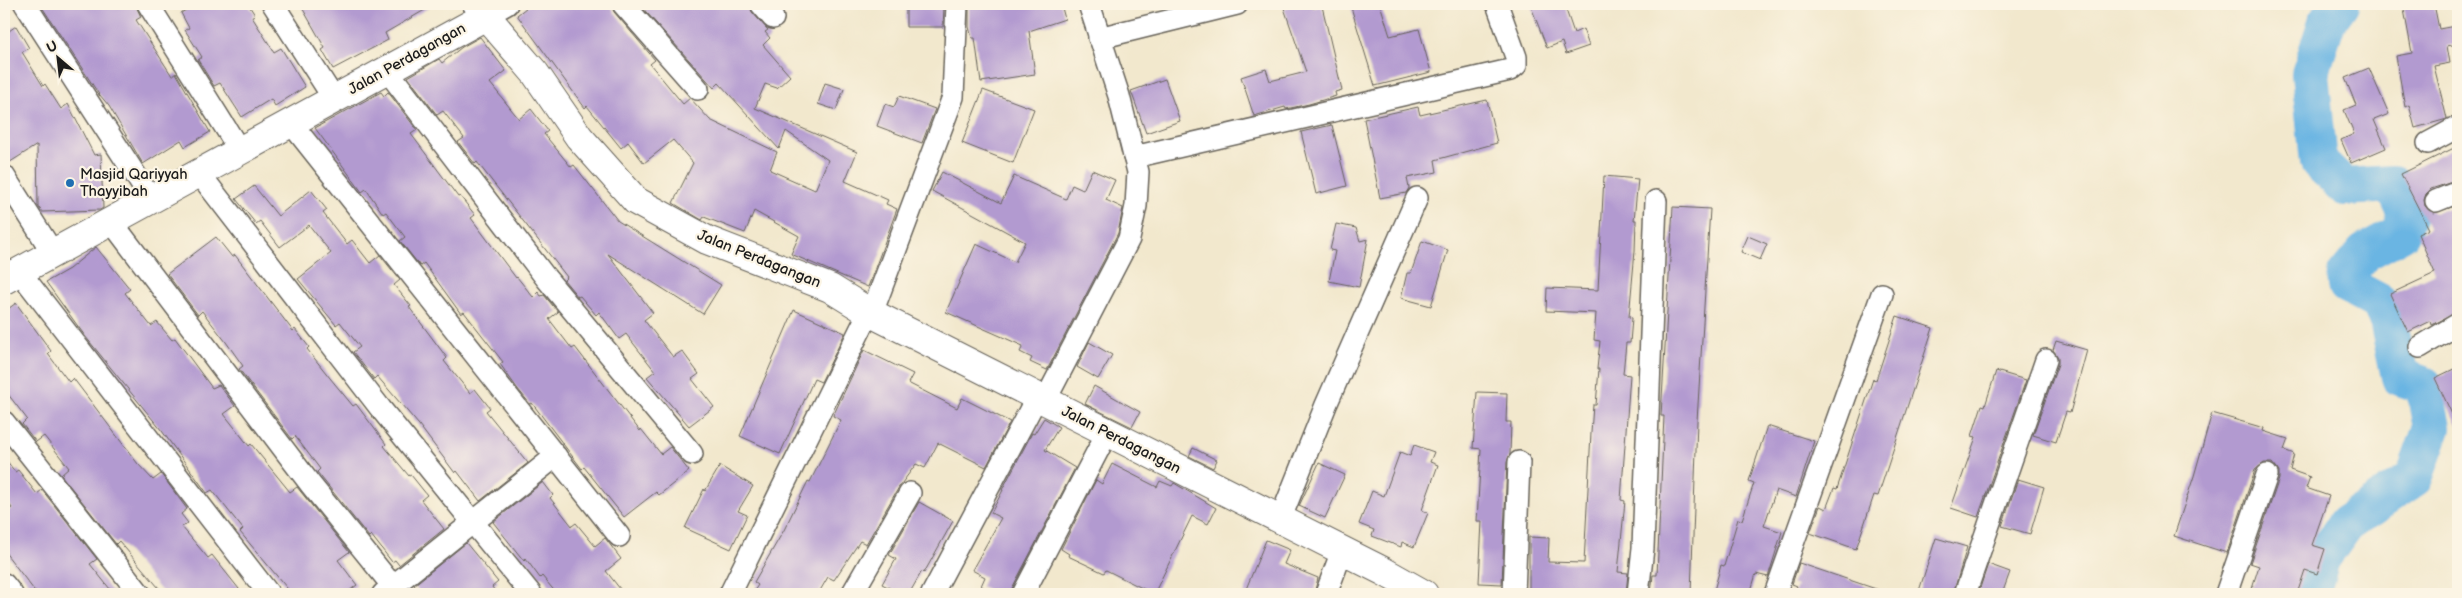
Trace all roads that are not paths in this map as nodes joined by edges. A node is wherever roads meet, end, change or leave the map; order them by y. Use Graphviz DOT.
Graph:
graph roads {
  1 [pos="25,4"];
  2 [pos="148,4"];
  3 [pos="273,4"];
  4 [pos="623,4"];
  5 [pos="957,4"];
  6 [pos="1089,4"];
  7 [pos="1237,4"];
  8 [pos="1497,4"];
  9 [pos="489,8"];
  10 [pos="1099,38"];
  11 [pos="387,70"];
  12 [pos="698,89"];
  13 [pos="334,99"];
  14 [pos="291,123"];
  15 [pos="2458,127"];
  16 [pos="2428,143"];
  17 [pos="240,151"];
  18 [pos="1134,157"];
  19 [pos="199,173"];
  20 [pos="4,176"];
  21 [pos="2458,192"];
  22 [pos="1417,198"];
  23 [pos="151,199"];
  24 [pos="1656,201"];
  25 [pos="2436,201"];
  26 [pos="110,221"];
  27 [pos="52,253"];
  28 [pos="12,276"];
  29 [pos="1882,294"];
  30 [pos="870,313"];
  31 [pos="2458,324"];
  32 [pos="2420,347"];
  33 [pos="2046,360"];
  34 [pos="1041,399"];
  35 [pos="4,422"];
  36 [pos="1107,433"];
  37 [pos="692,454"];
  38 [pos="556,456"];
  39 [pos="1519,462"];
  40 [pos="2267,475"];
  41 [pos="910,493"];
  42 [pos="1280,520"];
  43 [pos="473,524"];
  44 [pos="620,536"];
  45 [pos="1342,551"];
  46 [pos="4,584"];
  47 [pos="392,592"];
  48 [pos="12,594"];
  49 [pos="140,594"];
  50 [pos="269,594"];
  51 [pos="531,594"];
  52 [pos="730,594"];
  53 [pos="852,594"];
  54 [pos="932,594"];
  55 [pos="1024,594"];
  56 [pos="1326,594"];
  57 [pos="1424,594"];
  58 [pos="1514,594"];
  59 [pos="1638,594"];
  60 [pos="1775,594"];
  61 [pos="1965,594"];
  62 [pos="2226,594"];
  1 -- 23 [label="street"];
  2 -- 17 [label="street"];
  3 -- 13 [label="street"];
  4 -- 12 [label="street"];
  5 -- 30 [label="street"];
  6 -- 10 [label="street"];
  7 -- 10 [label="street"];
  8 -- 18 [label="street"];
  9 -- 11 [label="street, Jalan Perdagangan"];
  9 -- 30 [label="street, Jalan Perdagangan"];
  10 -- 18 [label="street"];
  11 -- 13 [label="street, Jalan Perdagangan"];
  11 -- 37 [label="street"];
  13 -- 14 [label="street, Jalan Perdagangan"];
  14 -- 17 [label="street, Jalan Perdagangan"];
  14 -- 38 [label="street"];
  15 -- 16 [label="street"];
  17 -- 19 [label="street, Jalan Perdagangan"];
  18 -- 34 [label="street"];
  19 -- 23 [label="street, Jalan Perdagangan"];
  19 -- 43 [label="street"];
  20 -- 27 [label="street"];
  21 -- 25 [label="street"];
  22 -- 42 [label="street"];
  23 -- 26 [label="street, Jalan Perdagangan"];
  24 -- 59 [label="street"];
  26 -- 27 [label="street, Jalan Perdagangan"];
  26 -- 47 [label="street"];
  27 -- 28 [label="street, Jalan Perdagangan"];
  28 -- 50 [label="street"];
  29 -- 60 [label="street"];
  30 -- 34 [label="street, Jalan Perdagangan"];
  30 -- 52 [label="street"];
  31 -- 32 [label="street"];
  33 -- 61 [label="street"];
  34 -- 36 [label="street, Jalan Perdagangan"];
  34 -- 54 [label="street"];
  35 -- 49 [label="street"];
  36 -- 42 [label="street, Jalan Perdagangan"];
  36 -- 55 [label="street"];
  38 -- 43 [label="street"];
  38 -- 44 [label="street"];
  39 -- 58 [label="street"];
  40 -- 62 [label="street"];
  41 -- 53 [label="street"];
  42 -- 45 [label="street, Jalan Perdagangan"];
  43 -- 47 [label="street"];
  43 -- 51 [label="street"];
  45 -- 56 [label="street"];
  45 -- 57 [label="street, Jalan Perdagangan"];
  46 -- 48 [label="street"];
}
